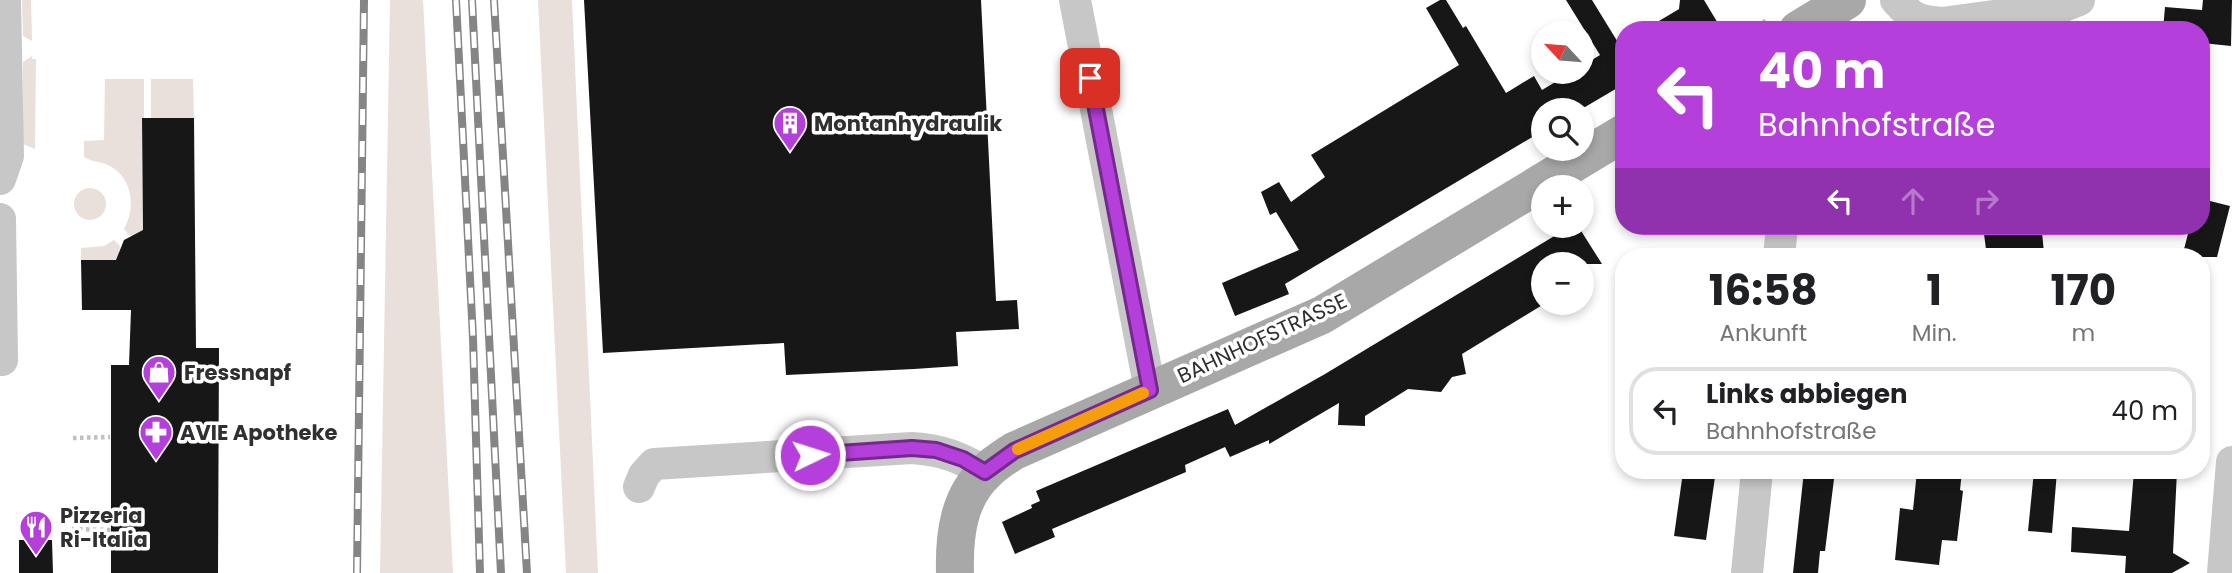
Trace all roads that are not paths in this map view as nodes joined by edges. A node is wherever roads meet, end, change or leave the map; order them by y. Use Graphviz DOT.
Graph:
graph roads {
  1 [pos="5,0"];
  2 [pos="1075,0"];
  3 [pos="1847,0"];
  4 [pos="1896,0"];
  5 [pos="2079,0"];
  6 [pos="1813,21"];
  7 [pos="1921,21"];
  8 [pos="1957,21"];
  9 [pos="1615,138"];
  10 [pos="0,179"];
  11 [pos="0,219"];
  12 [pos="2,360"];
  13 [pos="1150,390"];
  14 [pos="2232,462"];
  15 [pos="985,472"];
  16 [pos="1756,479"];
  17 [pos="639,486"];
  18 [pos="955,573"];
  19 [pos="1747,573"];
  20 [pos="2223,573"];
  1 -- 10 [label="street"];
  2 -- 13 [label="street"];
  3 -- 6 [label="main road"];
  4 -- 7 [label="street"];
  5 -- 8 [label="street"];
  9 -- 13 [label="main road, BAHNHOFSTRASSE"];
  11 -- 12 [label="street"];
  13 -- 15 [label="main road, BAHNHOFSTRASSE"];
  14 -- 20 [label="street"];
  15 -- 17 [label="street"];
  15 -- 18 [label="main road, BAHNHOFSTRASSE"];
  16 -- 19 [label="street"];
}
